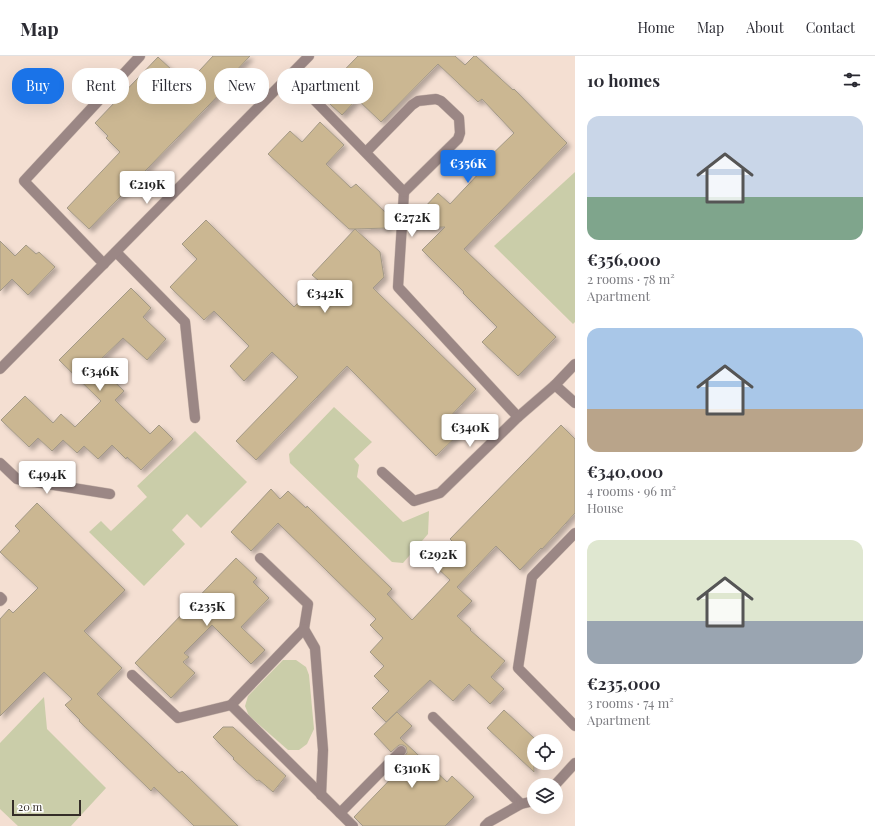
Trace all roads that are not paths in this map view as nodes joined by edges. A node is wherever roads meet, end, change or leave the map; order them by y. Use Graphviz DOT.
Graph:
graph roads {
  1 [pos="140,56"];
  2 [pos="310,56"];
  3 [pos="299,68"];
  4 [pos="277,90"];
  5 [pos="319,104"];
  6 [pos="366,152"];
  7 [pos="404,192"];
  8 [pos="116,252"];
  9 [pos="104,264"];
  10 [pos="575,364"];
  11 [pos="0,369"];
  12 [pos="555,385"];
  13 [pos="575,403"];
  14 [pos="518,417"];
  15 [pos="195,418"];
  16 [pos="0,463"];
  17 [pos="382,472"];
  18 [pos="110,494"];
  19 [pos="575,533"];
  20 [pos="260,558"];
  21 [pos="0,597"];
  22 [pos="0,601"];
  23 [pos="304,629"];
  24 [pos="132,675"];
  25 [pos="231,705"];
  26 [pos="433,717"];
  27 [pos="575,726"];
  28 [pos="401,751"];
  29 [pos="575,763"];
  30 [pos="561,778"];
  31 [pos="321,795"];
  32 [pos="527,803"];
  33 [pos="521,804"];
  34 [pos="340,813"];
  35 [pos="353,826"];
  36 [pos="485,826"];
  1 -- 9 [label="street"];
  2 -- 3 [label="street"];
  4 -- 8 [label="street"];
  5 -- 6 [label="street"];
  6 -- 7 [label="street"];
  6 -- 7 [label="street"];
  7 -- 14 [label="street"];
  8 -- 9 [label="street"];
  8 -- 15 [label="street"];
  9 -- 11 [label="street"];
  10 -- 12 [label="street"];
  12 -- 13 [label="street"];
  12 -- 14 [label="street"];
  14 -- 17 [label="street"];
  16 -- 18 [label="street"];
  19 -- 27 [label="street"];
  20 -- 23 [label="street"];
  21 -- 22 [label="street"];
  23 -- 25 [label="street"];
  23 -- 31 [label="street"];
  24 -- 25 [label="street"];
  25 -- 31 [label="street"];
  26 -- 33 [label="street"];
  28 -- 34 [label="street"];
  29 -- 30 [label="street"];
  31 -- 34 [label="street"];
  32 -- 33 [label="street"];
  33 -- 36 [label="street"];
  34 -- 35 [label="street"];
}
